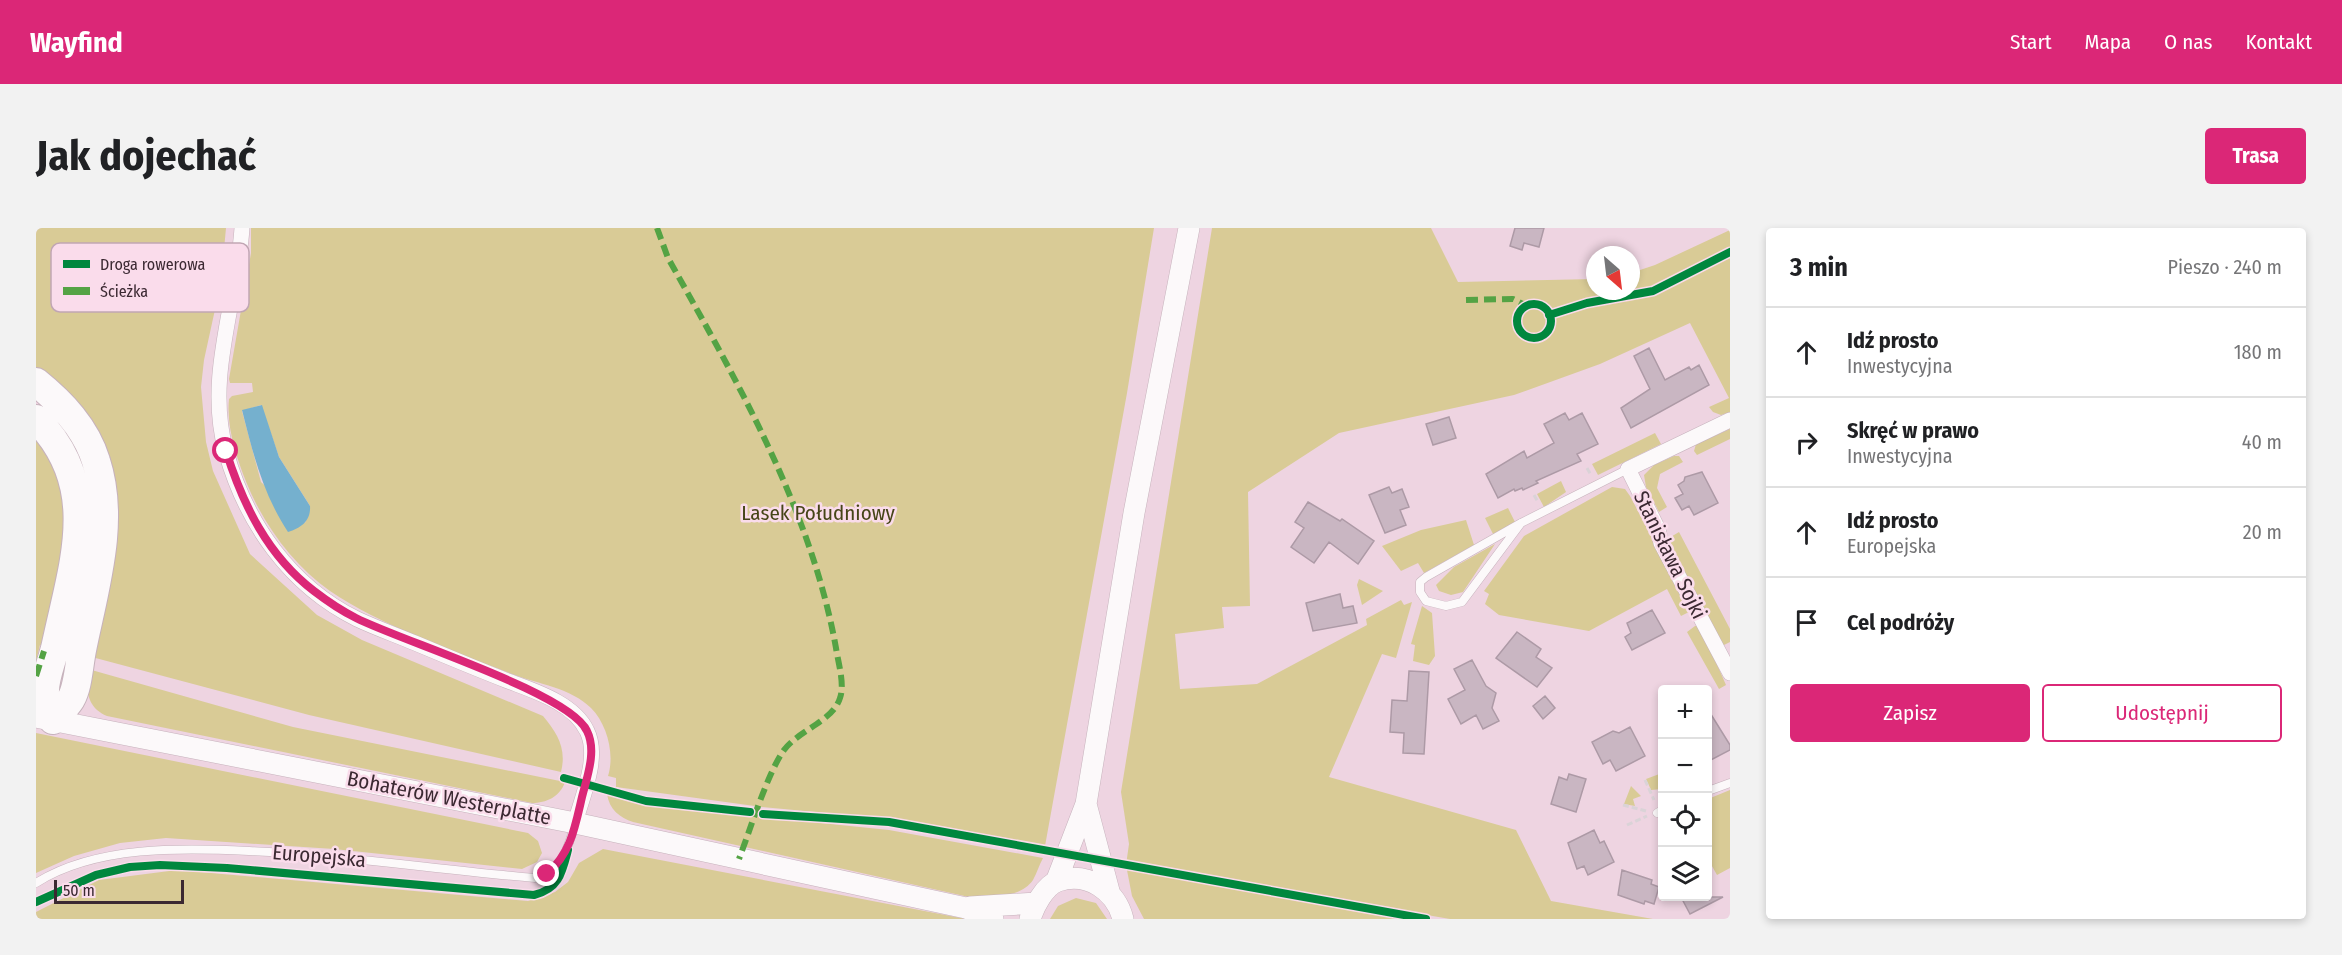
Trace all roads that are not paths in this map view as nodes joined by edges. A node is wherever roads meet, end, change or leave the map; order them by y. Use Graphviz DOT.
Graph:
graph roads {
  1 [pos="242,228"];
  2 [pos="1189,228"];
  3 [pos="241,243"];
  4 [pos="228,312"];
  5 [pos="36,382"];
  6 [pos="36,419"];
  7 [pos="1730,420"];
  8 [pos="1628,470"];
  9 [pos="1521,523"];
  10 [pos="1730,673"];
  11 [pos="44,718"];
  12 [pos="1730,783"];
  13 [pos="1712,789"];
  14 [pos="1086,804"];
  15 [pos="575,824"];
  16 [pos="1056,882"];
  17 [pos="36,883"];
  18 [pos="1109,891"];
  19 [pos="966,908"];
  20 [pos="1034,911"];
  21 [pos="993,919"];
  22 [pos="1123,919"];
  1 -- 3 [label="street"];
  2 -- 14 [label="main road"];
  4 -- 15 [label="street"];
  5 -- 11 [label="highway"];
  6 -- 11 [label="highway"];
  7 -- 8 [label="street"];
  8 -- 9 [label="lane"];
  8 -- 10 [label="street, Stanisława Sojki"];
  9 -- 9 [label="lane"];
  11 -- 15 [label="main road, Bohaterów Westerplatte"];
  12 -- 13 [label="lane"];
  14 -- 16 [label="main road"];
  14 -- 18 [label="main road"];
  15 -- 17 [label="lane, Europejska"];
  15 -- 19 [label="main road, Bohaterów Westerplatte"];
  16 -- 18 [label="main road"];
  16 -- 20 [label="main road"];
  18 -- 22 [label="main road"];
  19 -- 20 [label="main road, Bohaterów Westerplatte"];
  19 -- 21 [label="main road, Bohaterów Westerplatte"];
}
